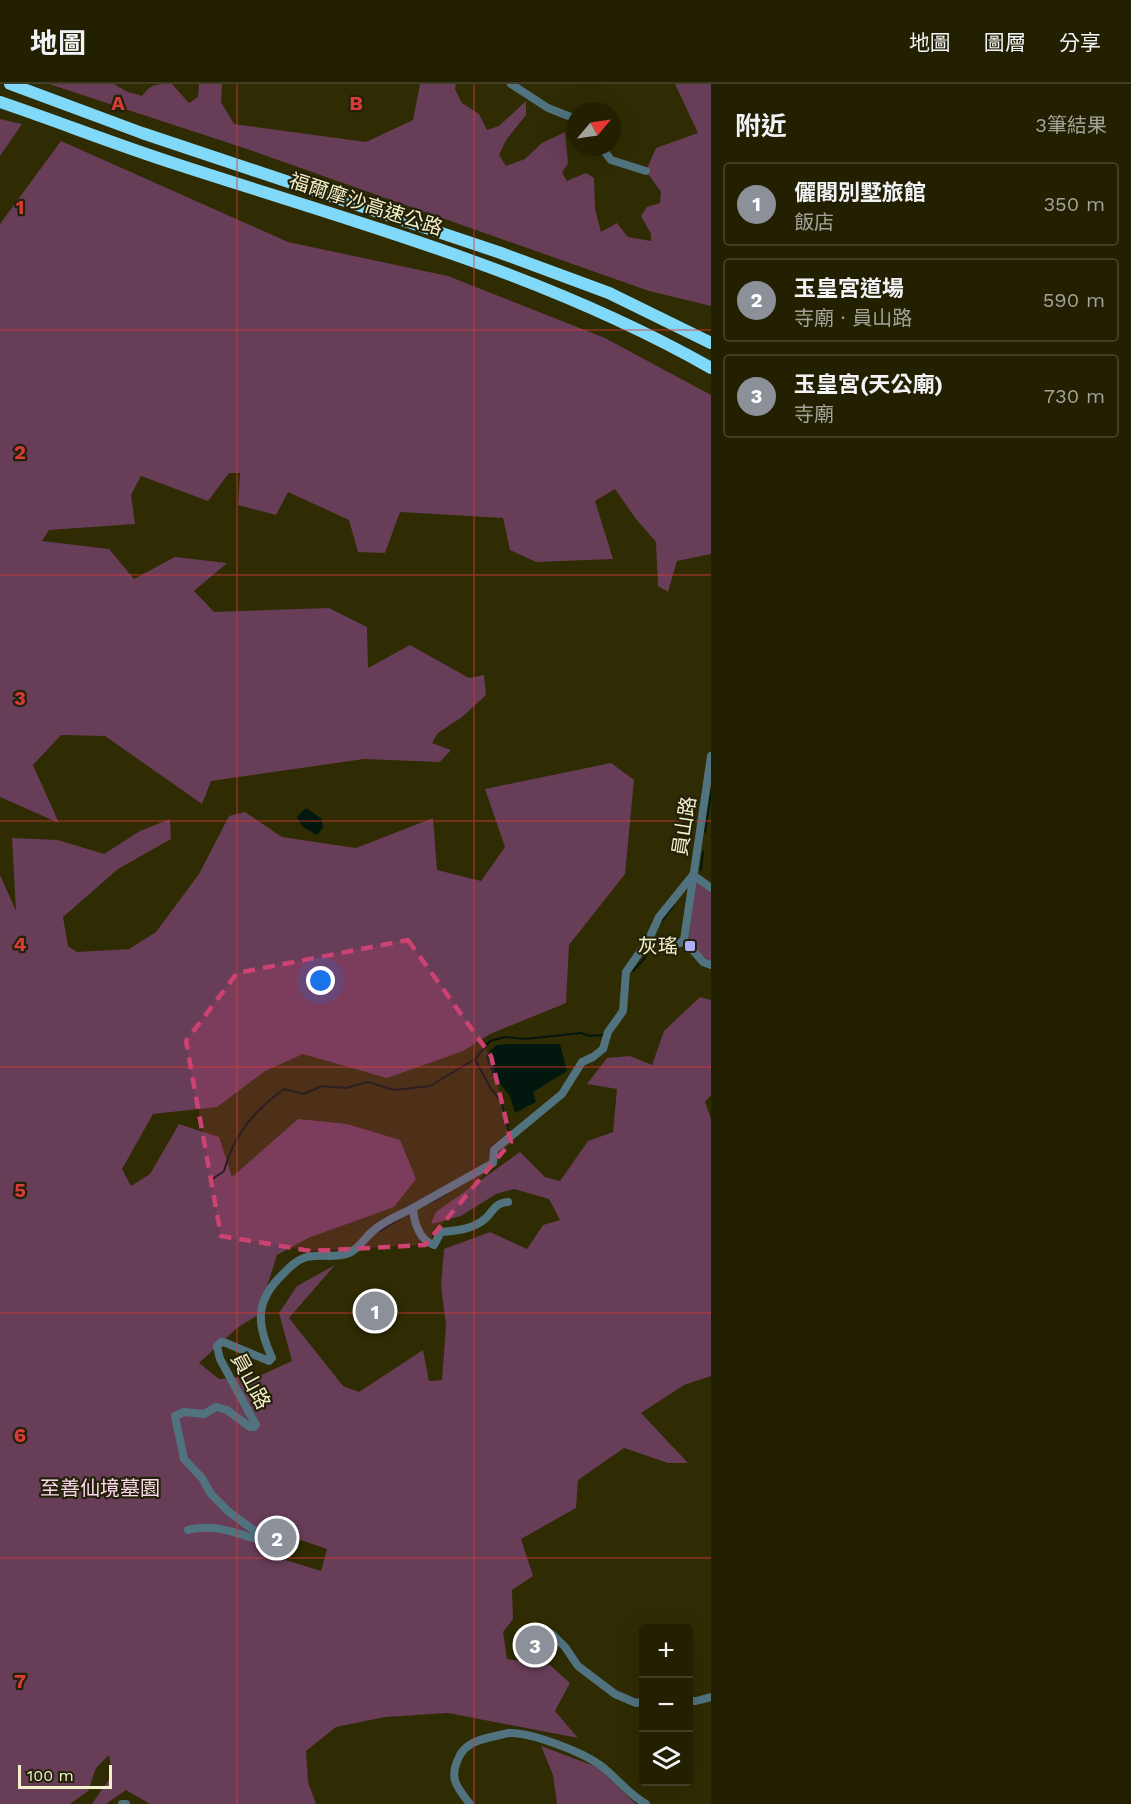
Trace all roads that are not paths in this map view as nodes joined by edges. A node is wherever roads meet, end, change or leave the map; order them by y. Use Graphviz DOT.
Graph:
graph roads {
  1 [pos="10,84"];
  2 [pos="511,84"];
  3 [pos="0,102"];
  4 [pos="567,115"];
  5 [pos="608,156"];
  6 [pos="646,171"];
  7 [pos="711,343"];
  8 [pos="711,368"];
  9 [pos="711,756"];
  10 [pos="693,875"];
  11 [pos="711,888"];
  12 [pos="652,940"];
  13 [pos="687,944"];
  14 [pos="711,965"];
  15 [pos="508,1202"];
  16 [pos="413,1208"];
  17 [pos="188,1530"];
  18 [pos="534,1635"];
  19 [pos="711,1697"];
  20 [pos="693,1701"];
  21 [pos="639,1702"];
  22 [pos="470,1804"];
  23 [pos="646,1804"];
  1 -- 7 [label="highway, 福爾摩沙高速公路"];
  2 -- 4 [label="street"];
  3 -- 8 [label="highway, 福爾摩沙高速公路"];
  5 -- 6 [label="street"];
  9 -- 10 [label="street, 員山路"];
  10 -- 11 [label="street"];
  10 -- 12 [label="street, 員山路"];
  10 -- 13 [label="street"];
  12 -- 13 [label="street"];
  12 -- 16 [label="street, 員山路"];
  13 -- 14 [label="street"];
  15 -- 16 [label="street"];
  16 -- 17 [label="street, 員山路"];
  18 -- 21 [label="street"];
  19 -- 20 [label="street"];
  22 -- 23 [label="street"];
}
